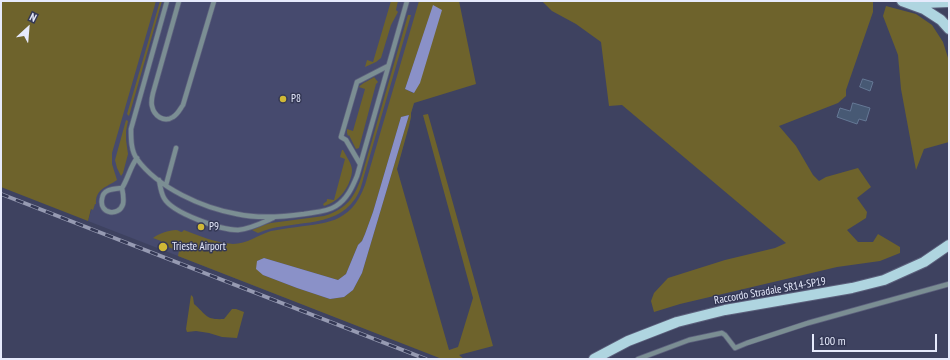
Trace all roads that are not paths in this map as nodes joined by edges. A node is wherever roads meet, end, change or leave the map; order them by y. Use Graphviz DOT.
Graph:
graph roads {
  1 [pos="167,1"];
  2 [pos="179,1"];
  3 [pos="214,1"];
  4 [pos="407,1"];
  5 [pos="902,1"];
  6 [pos="912,1"];
  7 [pos="949,2"];
  8 [pos="949,29"];
  9 [pos="388,66"];
  10 [pos="176,148"];
  11 [pos="137,158"];
  12 [pos="360,164"];
  13 [pos="159,180"];
  14 [pos="166,185"];
  15 [pos="122,188"];
  16 [pos="274,217"];
  17 [pos="949,245"];
  18 [pos="949,284"];
  19 [pos="594,359"];
  20 [pos="638,359"];
  1 -- 11 [label="lane"];
  2 -- 3 [label="lane"];
  4 -- 9 [label="lane"];
  5 -- 8 [label="main road"];
  6 -- 7 [label="main road"];
  9 -- 12 [label="lane"];
  9 -- 12 [label="lane"];
  10 -- 14 [label="lane"];
  11 -- 13 [label="lane"];
  11 -- 15 [label="lane"];
  12 -- 16 [label="lane"];
  13 -- 14 [label="lane"];
  13 -- 16 [label="lane"];
  14 -- 16 [label="lane"];
  15 -- 15 [label="lane"];
  17 -- 19 [label="main road, Raccordo Stradale SR14-SP19"];
  18 -- 20 [label="lane"];
}
